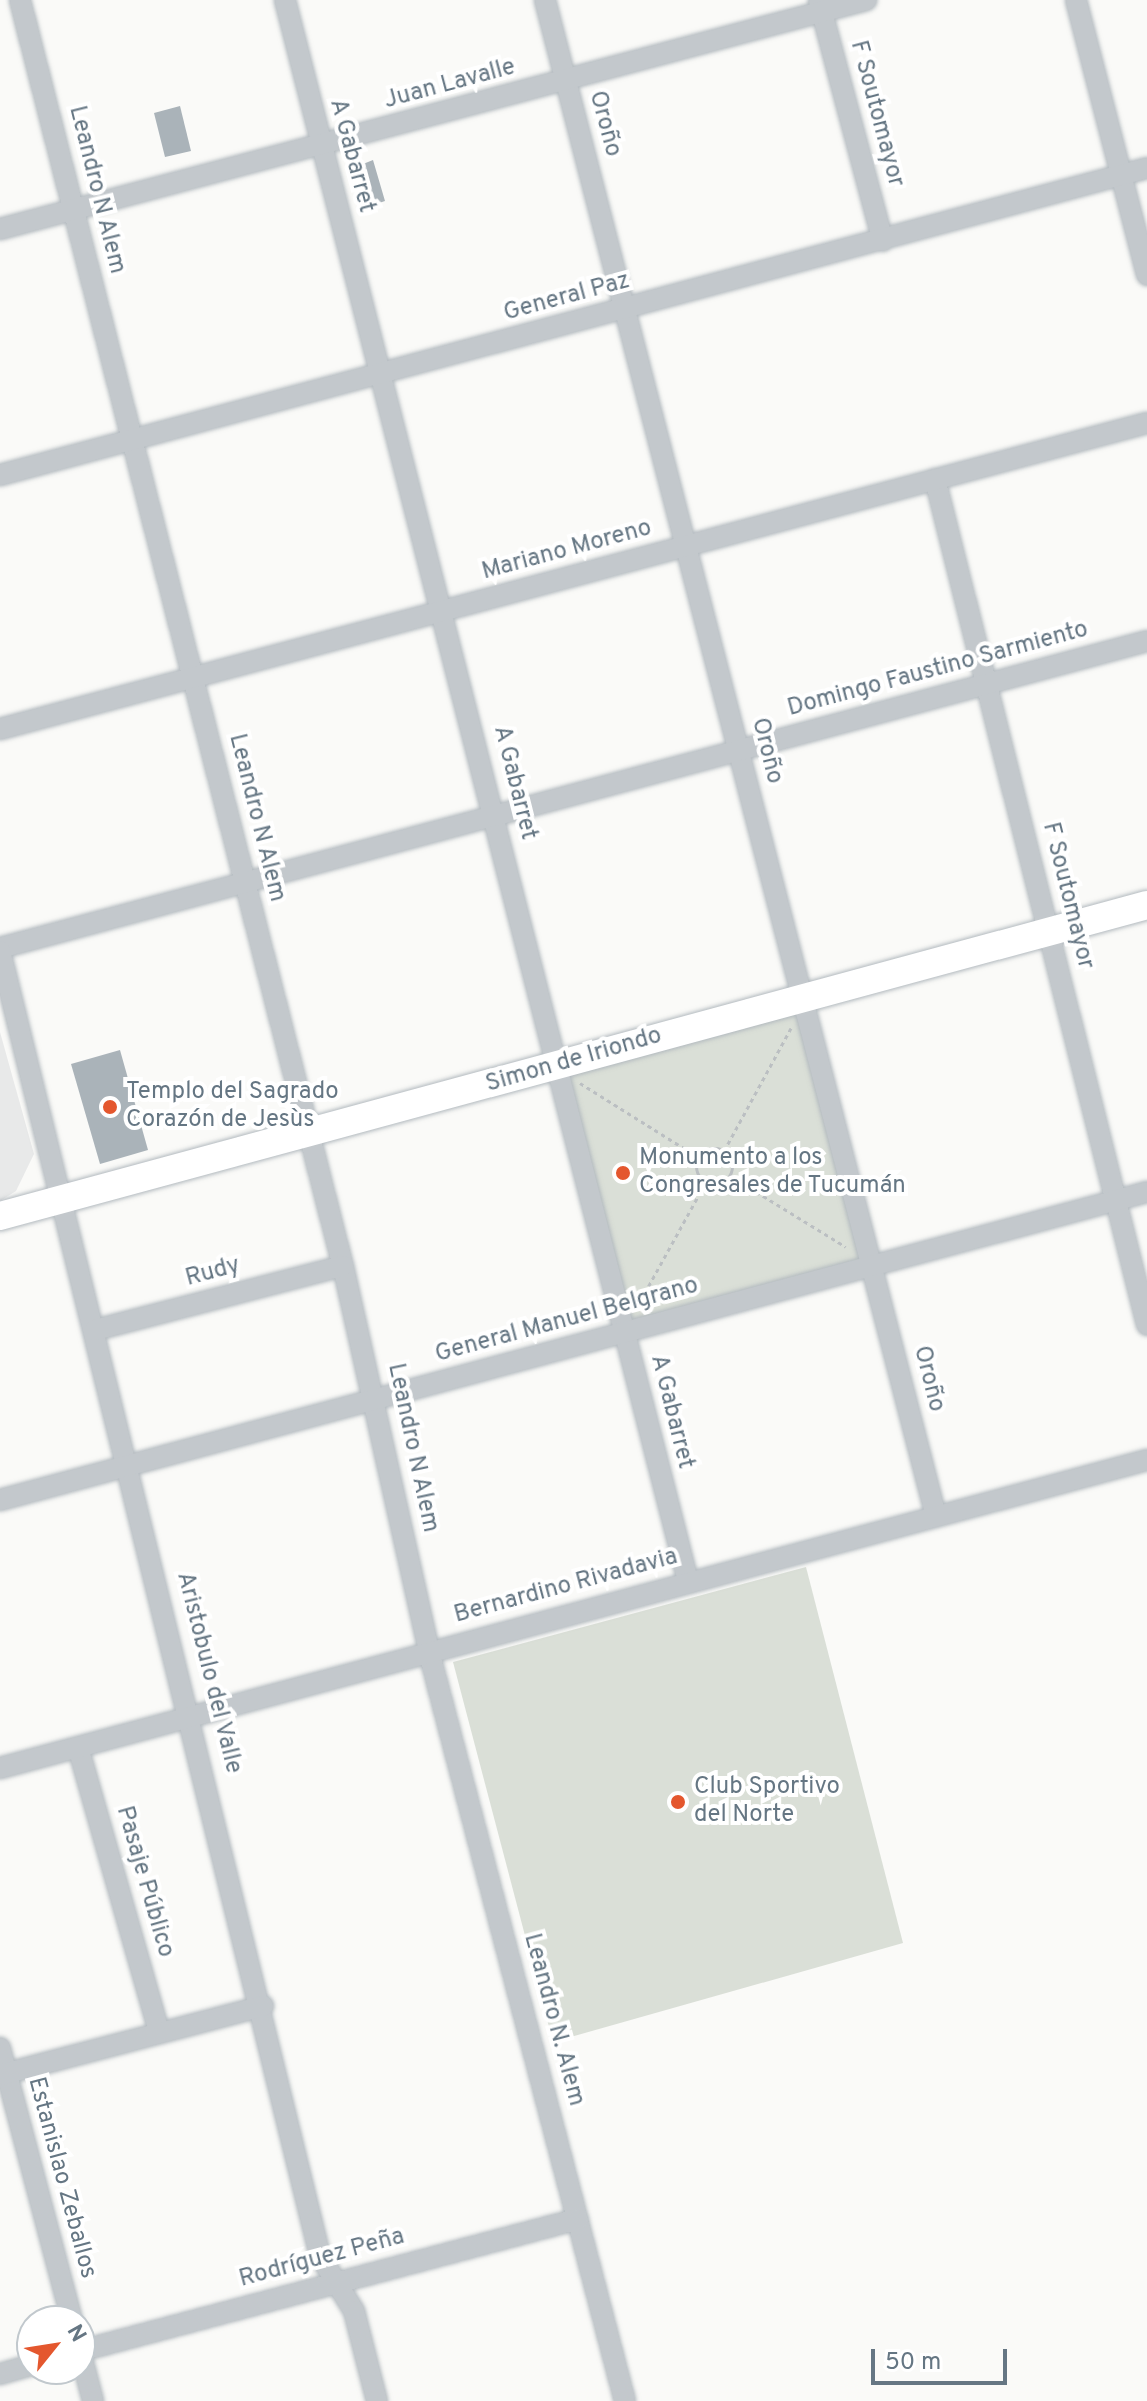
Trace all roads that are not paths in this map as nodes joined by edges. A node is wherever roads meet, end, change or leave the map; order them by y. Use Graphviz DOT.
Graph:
graph roads {
  1 [pos="20,0"];
  2 [pos="285,0"];
  3 [pos="545,0"];
  4 [pos="866,0"];
  5 [pos="1076,0"];
  6 [pos="820,6"];
  7 [pos="566,81"];
  8 [pos="320,146"];
  9 [pos="1147,168"];
  10 [pos="1122,174"];
  11 [pos="75,211"];
  12 [pos="0,229"];
  13 [pos="883,241"];
  14 [pos="1147,275"];
  15 [pos="625,309"];
  16 [pos="383,374"];
  17 [pos="1147,423"];
  18 [pos="133,440"];
  19 [pos="0,475"];
  20 [pos="935,479"];
  21 [pos="686,546"];
  22 [pos="443,610"];
  23 [pos="1147,641"];
  24 [pos="193,677"];
  25 [pos="987,684"];
  26 [pos="0,729"];
  27 [pos="739,750"];
  28 [pos="496,815"];
  29 [pos="246,883"];
  30 [pos="1147,905"];
  31 [pos="1049,932"];
  32 [pos="0,950"];
  33 [pos="800,1006"];
  34 [pos="572,1072"];
  35 [pos="309,1134"];
  36 [pos="1147,1192"];
  37 [pos="62,1198"];
  38 [pos="1116,1200"];
  39 [pos="0,1216"];
  40 [pos="343,1266"];
  41 [pos="873,1266"];
  42 [pos="1147,1325"];
  43 [pos="627,1327"];
  44 [pos="95,1330"];
  45 [pos="375,1400"];
  46 [pos="1147,1460"];
  47 [pos="129,1466"];
  48 [pos="0,1500"];
  49 [pos="936,1516"];
  50 [pos="688,1581"];
  51 [pos="429,1652"];
  52 [pos="192,1716"];
  53 [pos="78,1747"];
  54 [pos="0,1768"];
  55 [pos="263,2006"];
  56 [pos="159,2032"];
  57 [pos="0,2048"];
  58 [pos="3,2074"];
  59 [pos="578,2219"];
  60 [pos="337,2282"];
  61 [pos="68,2305"];
  62 [pos="96,2347"];
  63 [pos="377,2401"];
  64 [pos="625,2401"];
  1 -- 11 [label="street, Leandro N Alem"];
  2 -- 8 [label="street, A Gabarret"];
  3 -- 7 [label="street, Oroño"];
  4 -- 6 [label="street, Juan Lavalle"];
  5 -- 10 [label="street"];
  6 -- 7 [label="street, Juan Lavalle"];
  6 -- 13 [label="street, F Soutomayor"];
  7 -- 8 [label="street, Juan Lavalle"];
  7 -- 15 [label="street, Oroño"];
  8 -- 11 [label="street, Juan Lavalle"];
  8 -- 16 [label="street, A Gabarret"];
  9 -- 10 [label="street, General Paz"];
  10 -- 13 [label="street, General Paz"];
  10 -- 14 [label="street"];
  11 -- 12 [label="street, Juan Lavalle"];
  11 -- 18 [label="street, Leandro N Alem"];
  13 -- 15 [label="street, General Paz"];
  15 -- 16 [label="street, General Paz"];
  15 -- 21 [label="street, Oroño"];
  16 -- 18 [label="street, General Paz"];
  16 -- 22 [label="street, A Gabarret"];
  17 -- 20 [label="street, Mariano Moreno"];
  18 -- 19 [label="street, General Paz"];
  18 -- 24 [label="street, Leandro N Alem"];
  20 -- 21 [label="street, Mariano Moreno"];
  20 -- 25 [label="street, F Soutomayor"];
  21 -- 22 [label="street, Mariano Moreno"];
  21 -- 27 [label="street, Oroño"];
  22 -- 24 [label="street, Mariano Moreno"];
  22 -- 28 [label="street, A Gabarret"];
  23 -- 25 [label="street, Domingo Faustino Sarmiento"];
  24 -- 26 [label="street, Mariano Moreno"];
  24 -- 29 [label="street, Leandro N Alem"];
  25 -- 27 [label="street, Domingo Faustino Sarmiento"];
  25 -- 31 [label="street, F Soutomayor"];
  27 -- 28 [label="street, Domingo Faustino Sarmiento"];
  27 -- 33 [label="street, Oroño"];
  28 -- 29 [label="street, Domingo Faustino Sarmiento"];
  28 -- 34 [label="street, A Gabarret"];
  29 -- 32 [label="street, Domingo Faustino Sarmiento"];
  29 -- 35 [label="street, Leandro N Alem"];
  30 -- 31 [label="main road, Simon de Iriondo"];
  31 -- 33 [label="main road, Simon de Iriondo"];
  31 -- 38 [label="street, F Soutomayor"];
  32 -- 37 [label="street, Aristobulo del Valle"];
  33 -- 34 [label="main road, Simon de Iriondo"];
  33 -- 41 [label="street, Oroño"];
  34 -- 35 [label="main road, Simon de Iriondo"];
  34 -- 43 [label="street, A Gabarret"];
  35 -- 37 [label="main road, Simon de Iriondo"];
  35 -- 40 [label="street, Leandro N Alem"];
  36 -- 38 [label="street, General Manuel Belgrano"];
  37 -- 39 [label="main road, Simon de Iriondo"];
  37 -- 44 [label="street, Aristobulo del Valle"];
  38 -- 41 [label="street, General Manuel Belgrano"];
  38 -- 42 [label="street, F Soutomayor"];
  40 -- 44 [label="street, Rudy"];
  40 -- 45 [label="street, Leandro N Alem"];
  41 -- 43 [label="street, General Manuel Belgrano"];
  41 -- 49 [label="street, Oroño"];
  43 -- 45 [label="street, General Manuel Belgrano"];
  43 -- 50 [label="street, A Gabarret"];
  44 -- 47 [label="street, Aristobulo del Valle"];
  45 -- 47 [label="street, General Manuel Belgrano"];
  45 -- 51 [label="street, Leandro N Alem"];
  46 -- 49 [label="street, Bernardino Rivadavia"];
  47 -- 48 [label="street, General Manuel Belgrano"];
  47 -- 52 [label="street, Aristobulo del Valle"];
  49 -- 50 [label="street, Bernardino Rivadavia"];
  50 -- 51 [label="street, Bernardino Rivadavia"];
  51 -- 52 [label="street, Bernardino Rivadavia"];
  51 -- 59 [label="street, Leandro N. Alem"];
  52 -- 53 [label="street, Bernardino Rivadavia"];
  52 -- 55 [label="street, Aristobulo del Valle"];
  53 -- 54 [label="street, Bernardino Rivadavia"];
  53 -- 56 [label="street, Pasaje Público"];
  55 -- 56 [label="street"];
  55 -- 60 [label="street, Aristobulo del Valle"];
  56 -- 58 [label="street"];
  57 -- 58 [label="street, Estanislao Zeballos"];
  58 -- 61 [label="street, Estanislao Zeballos"];
  59 -- 60 [label="street, Rodríguez Peña"];
  59 -- 64 [label="street, Leandro N. Alem"];
  60 -- 62 [label="street, Rodríguez Peña"];
  60 -- 63 [label="street, Aristobulo del Valle"];
}
